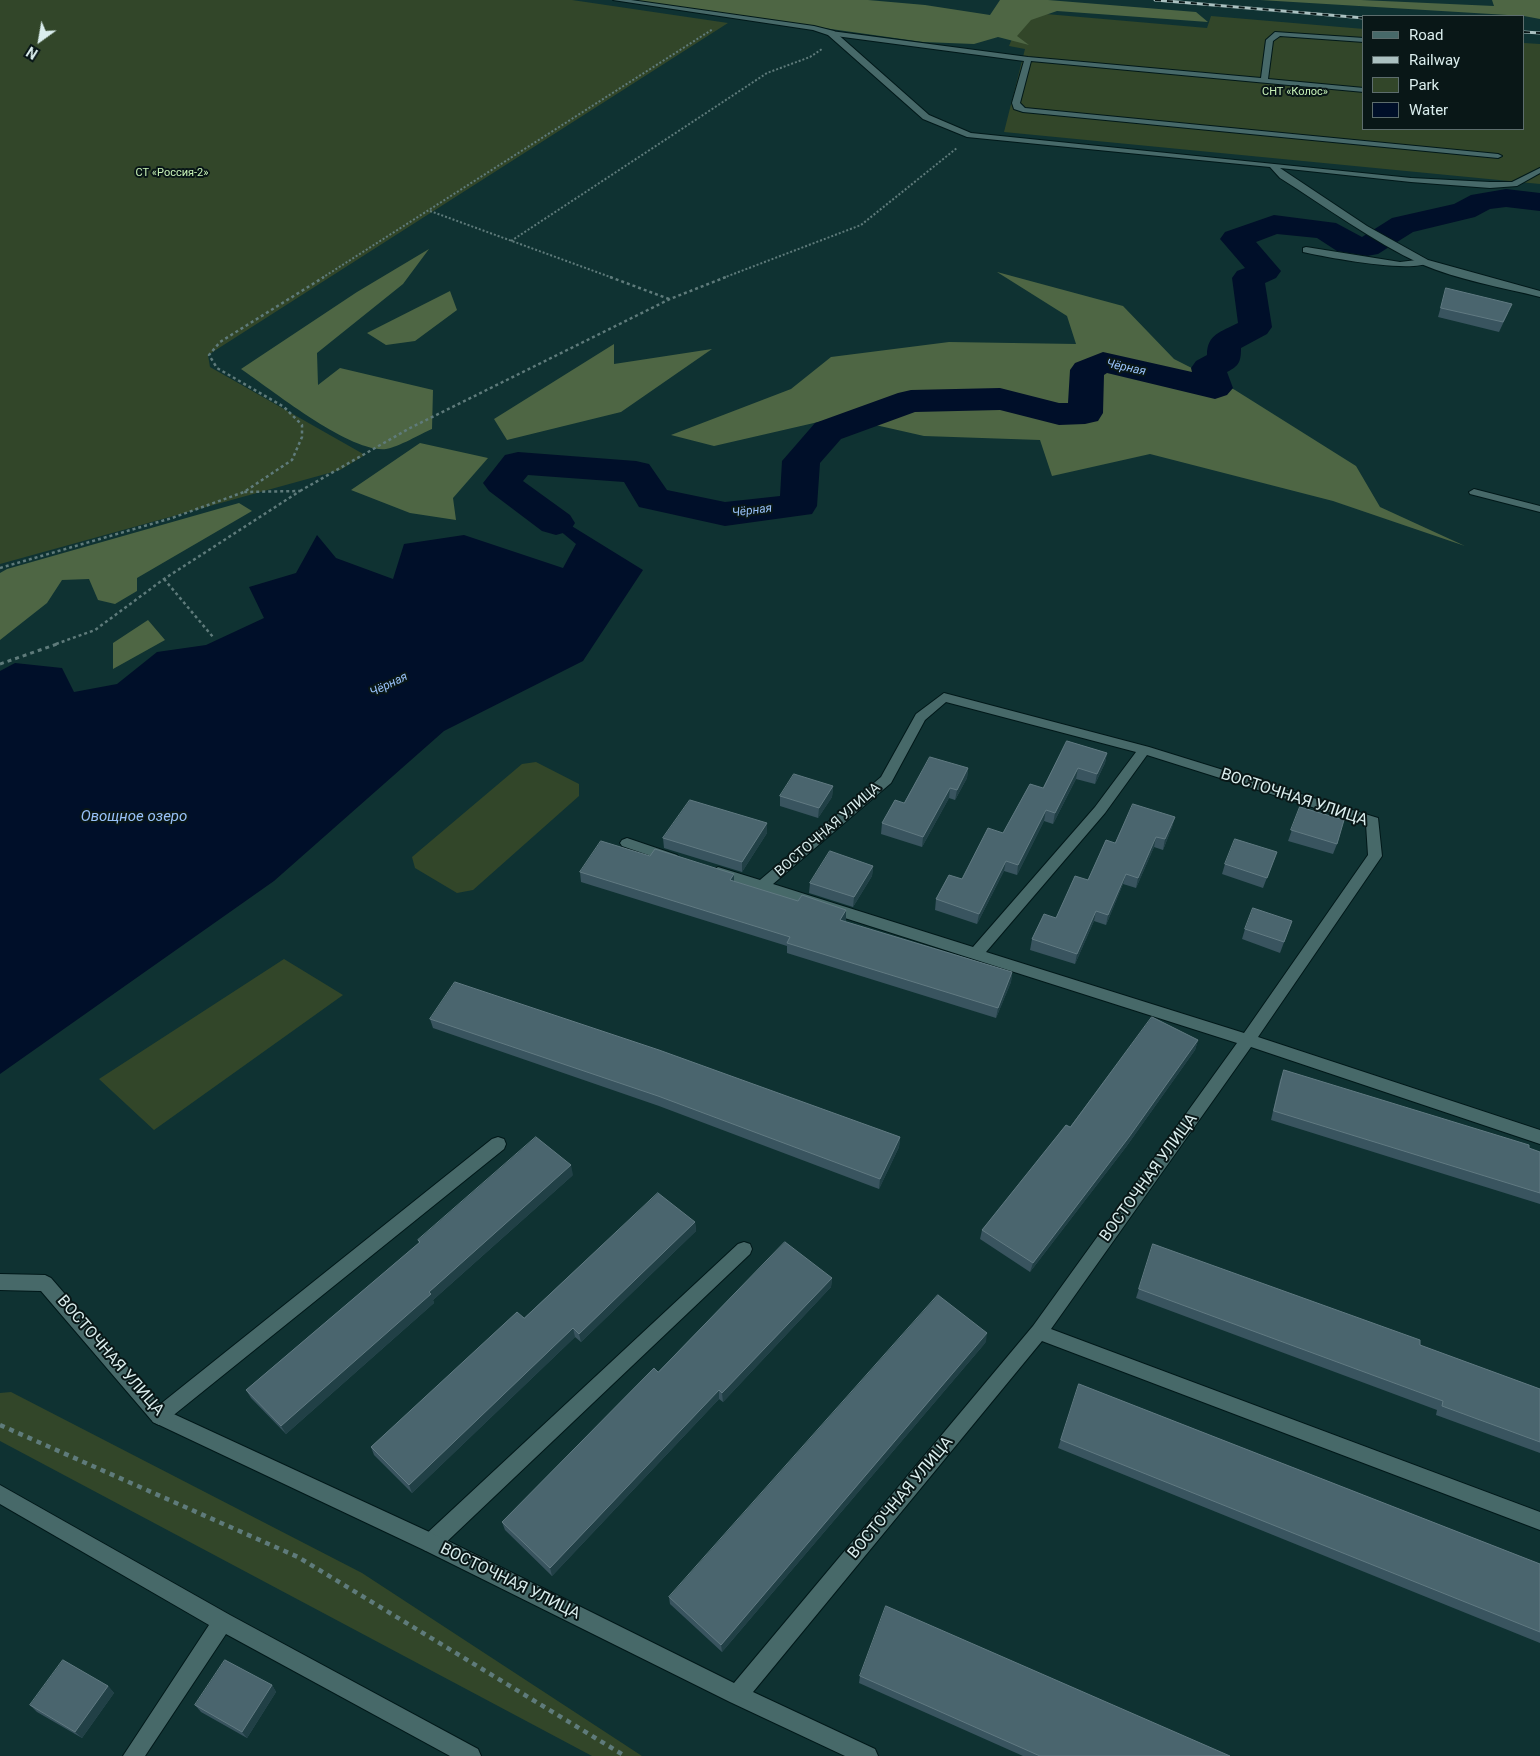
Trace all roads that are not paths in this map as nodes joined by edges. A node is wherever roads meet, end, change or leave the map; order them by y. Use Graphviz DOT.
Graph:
graph roads {
  1 [pos="616,0"];
  2 [pos="834,35"];
  3 [pos="1362,40"];
  4 [pos="1028,59"];
  5 [pos="1264,81"];
  6 [pos="1362,90"];
  7 [pos="1498,156"];
  8 [pos="1272,165"];
  9 [pos="1540,170"];
  10 [pos="1306,250"];
  11 [pos="1425,262"];
  12 [pos="1540,294"];
  13 [pos="1474,492"];
  14 [pos="1540,509"];
  15 [pos="1144,750"];
  16 [pos="627,843"];
  17 [pos="690,864"];
  18 [pos="708,869"];
  19 [pos="762,886"];
  20 [pos="976,954"];
  21 [pos="1248,1040"];
  22 [pos="1540,1137"];
  23 [pos="498,1144"];
  24 [pos="744,1249"];
  25 [pos="0,1282"];
  26 [pos="1039,1332"];
  27 [pos="159,1416"];
  28 [pos="0,1494"];
  29 [pos="1540,1521"];
  30 [pos="431,1543"];
  31 [pos="223,1622"];
  32 [pos="737,1695"];
  33 [pos="133,1756"];
  34 [pos="471,1756"];
  35 [pos="868,1756"];
  1 -- 2 [label="street"];
  2 -- 4 [label="street"];
  2 -- 8 [label="street"];
  3 -- 5 [label="street"];
  4 -- 5 [label="street"];
  4 -- 7 [label="street"];
  5 -- 6 [label="street"];
  8 -- 9 [label="street"];
  8 -- 11 [label="street"];
  10 -- 11 [label="street"];
  11 -- 12 [label="street"];
  13 -- 14 [label="street"];
  15 -- 19 [label="street, ВОСТОЧНАЯ УЛИЦА"];
  15 -- 20 [label="street"];
  15 -- 21 [label="street, ВОСТОЧНАЯ УЛИЦА"];
  16 -- 17 [label="street"];
  18 -- 19 [label="street"];
  19 -- 20 [label="street"];
  20 -- 21 [label="street"];
  21 -- 22 [label="street"];
  21 -- 26 [label="street, ВОСТОЧНАЯ УЛИЦА"];
  23 -- 27 [label="street"];
  24 -- 30 [label="street"];
  25 -- 27 [label="street, ВОСТОЧНАЯ УЛИЦА"];
  26 -- 29 [label="street"];
  26 -- 32 [label="street, ВОСТОЧНАЯ УЛИЦА"];
  27 -- 30 [label="street, ВОСТОЧНАЯ УЛИЦА"];
  28 -- 31 [label="street"];
  30 -- 32 [label="street, ВОСТОЧНАЯ УЛИЦА"];
  31 -- 33 [label="street"];
  31 -- 34 [label="street"];
  32 -- 35 [label="street"];
}
